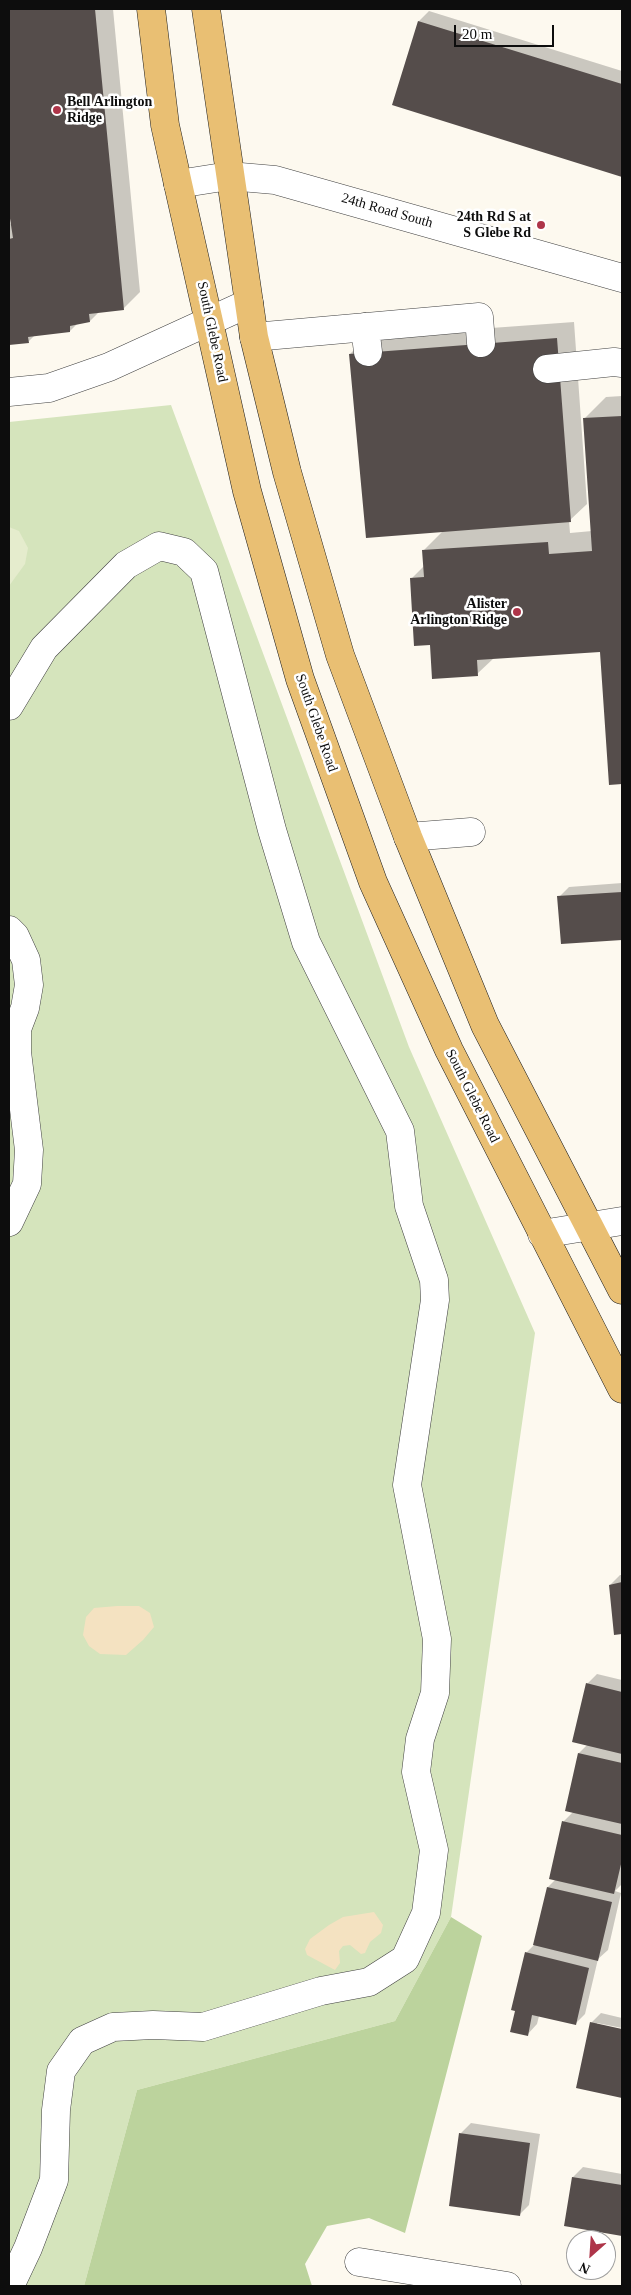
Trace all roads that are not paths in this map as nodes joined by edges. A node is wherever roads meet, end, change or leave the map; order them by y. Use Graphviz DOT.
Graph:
graph roads {
  1 [pos="151,9"];
  2 [pos="206,9"];
  3 [pos="229,176"];
  4 [pos="178,184"];
  5 [pos="622,278"];
  6 [pos="249,303"];
  7 [pos="209,321"];
  8 [pos="254,337"];
  9 [pos="481,344"];
  10 [pos="622,363"];
  11 [pos="547,369"];
  12 [pos="9,392"];
  13 [pos="9,706"];
  14 [pos="471,832"];
  15 [pos="408,837"];
  16 [pos="9,930"];
  17 [pos="622,1221"];
  18 [pos="9,1222"];
  19 [pos="589,1225"];
  20 [pos="542,1234"];
  21 [pos="622,1290"];
  22 [pos="622,1389"];
  23 [pos="359,2262"];
  24 [pos="10,2286"];
  25 [pos="507,2286"];
  1 -- 4 [label="main road, South Glebe Road"];
  2 -- 3 [label="main road"];
  3 -- 4 [label="street, 24th Road South"];
  3 -- 5 [label="street, 24th Road South"];
  3 -- 6 [label="main road"];
  4 -- 7 [label="main road, South Glebe Road"];
  6 -- 7 [label="street"];
  6 -- 8 [label="main road"];
  7 -- 12 [label="street"];
  7 -- 20 [label="main road, South Glebe Road"];
  8 -- 9 [label="street"];
  8 -- 15 [label="main road"];
  10 -- 11 [label="street"];
  13 -- 24 [label="street"];
  14 -- 15 [label="street"];
  15 -- 19 [label="main road"];
  16 -- 18 [label="street"];
  17 -- 19 [label="street"];
  19 -- 20 [label="street"];
  19 -- 21 [label="main road"];
  20 -- 22 [label="main road, South Glebe Road"];
  23 -- 25 [label="street"];
}
